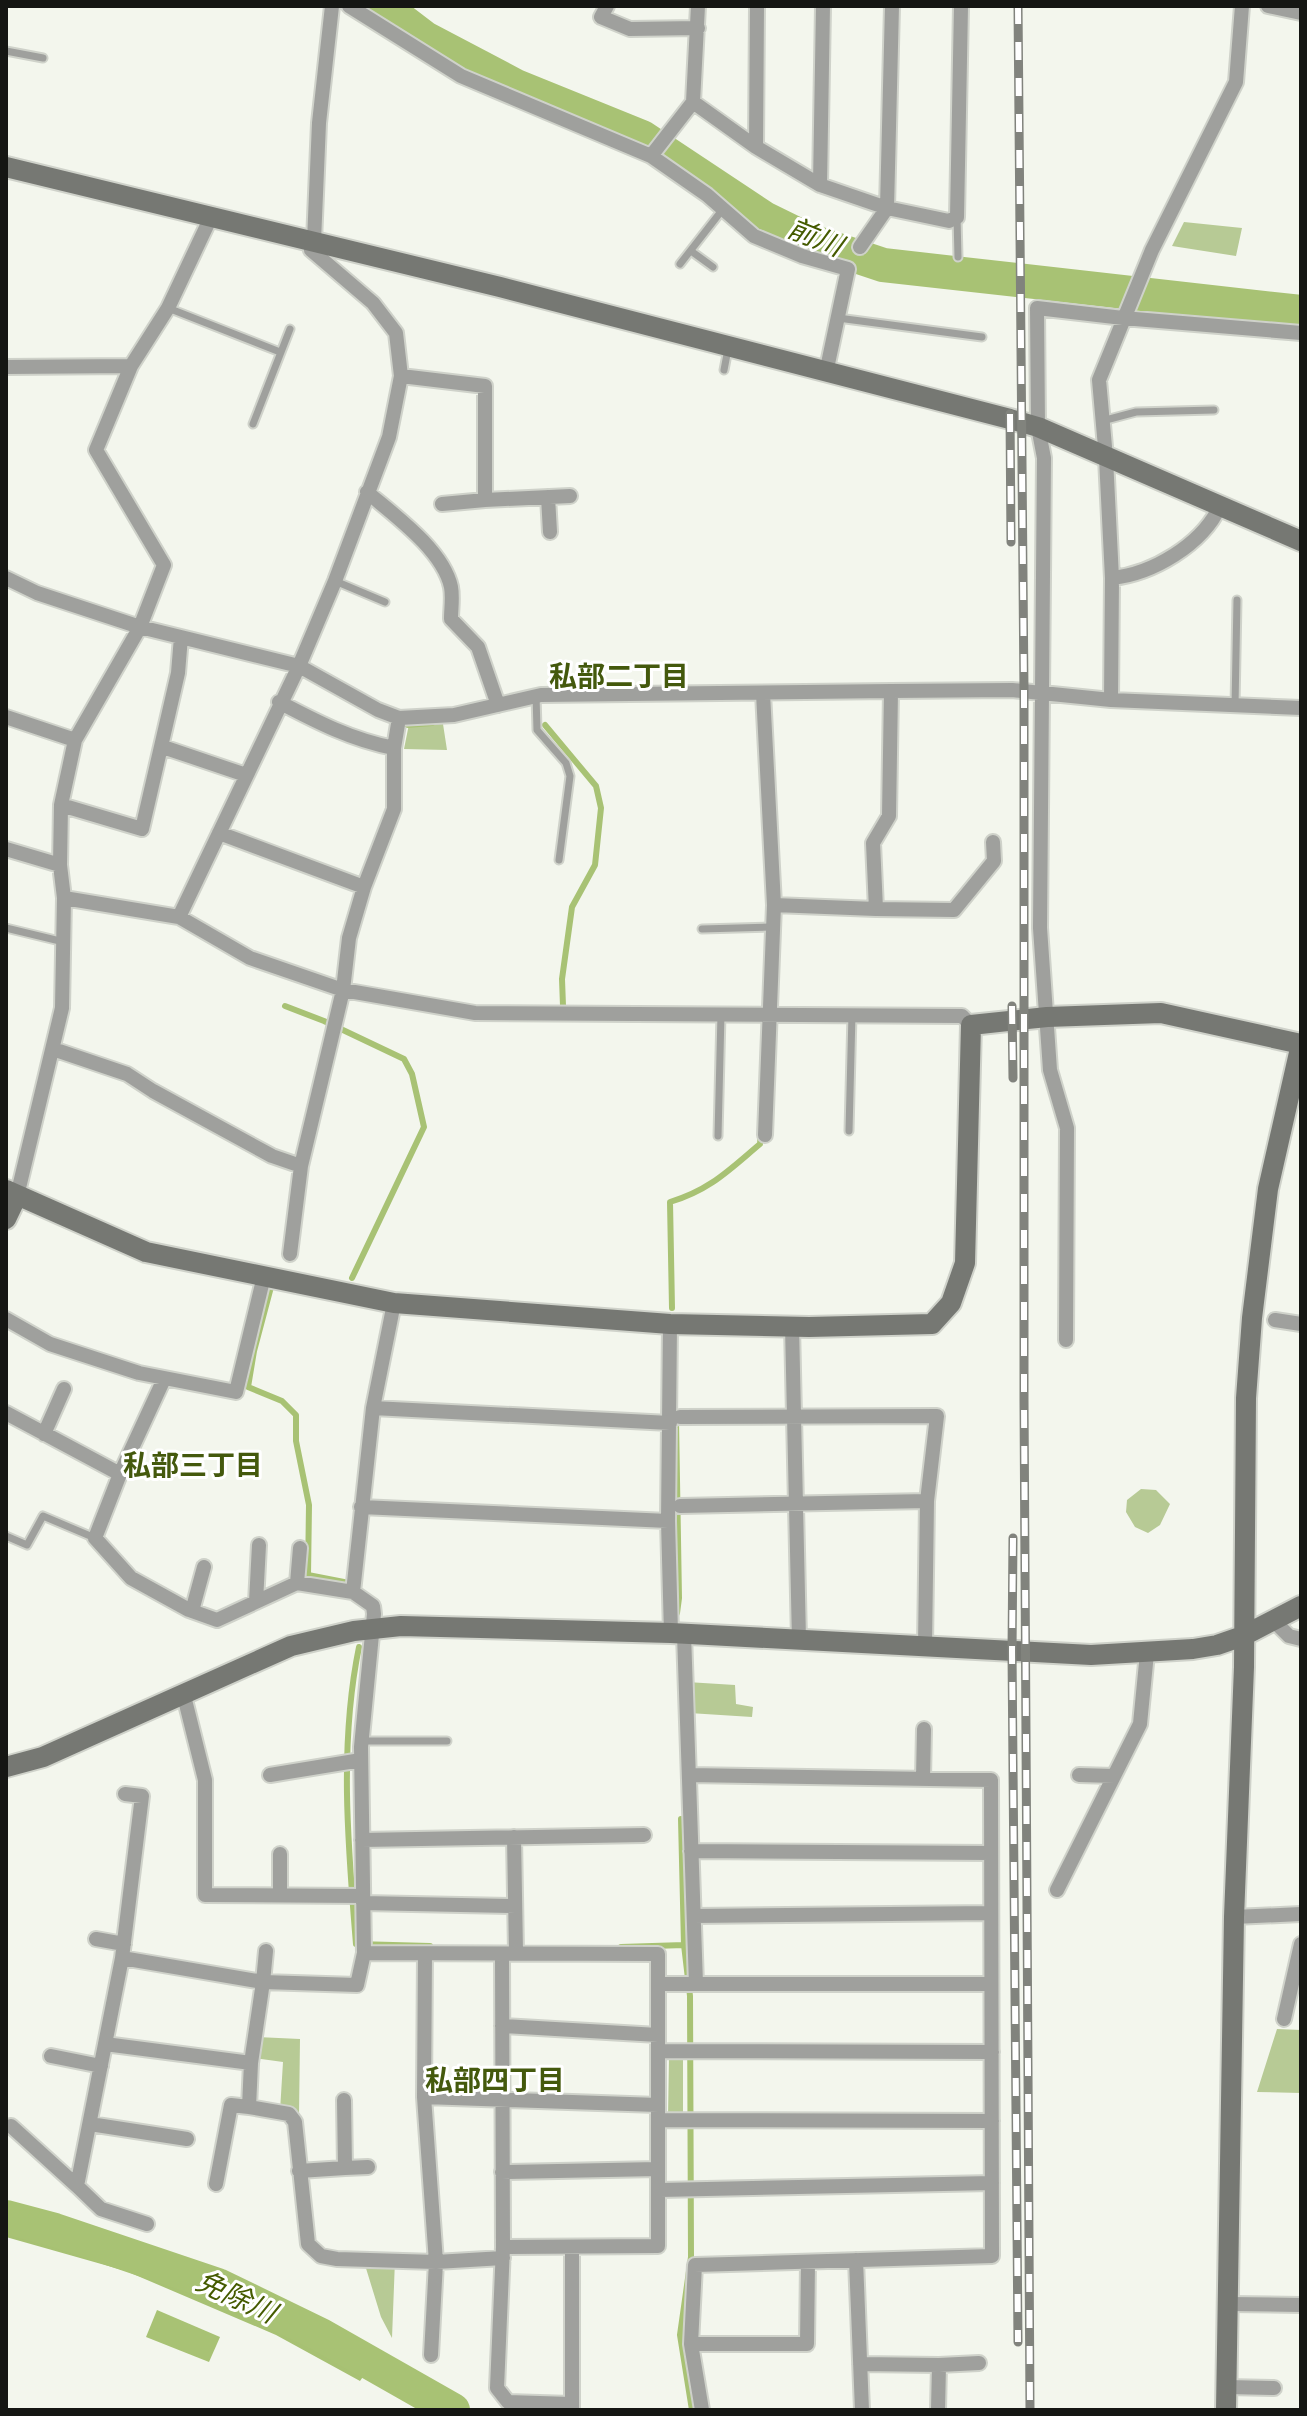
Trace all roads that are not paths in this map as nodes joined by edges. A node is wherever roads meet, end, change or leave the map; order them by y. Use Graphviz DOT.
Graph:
graph roads {
  1 [pos="332,6"];
  2 [pos="349,6"];
  3 [pos="607,6"];
  4 [pos="698,6"];
  5 [pos="757,6"];
  6 [pos="823,6"];
  7 [pos="892,6"];
  8 [pos="961,6"];
  9 [pos="1242,6"];
  10 [pos="1268,6"];
  11 [pos="1301,13"];
  12 [pos="698,28"];
  13 [pos="6,51"];
  14 [pos="43,58"];
  15 [pos="693,102"];
  16 [pos="756,147"];
  17 [pos="651,156"];
  18 [pos="6,167"];
  19 [pos="820,185"];
  20 [pos="887,208"];
  21 [pos="723,209"];
  22 [pos="211,217"];
  23 [pos="957,217"];
  24 [pos="314,241"];
  25 [pos="860,247"];
  26 [pos="691,251"];
  27 [pos="958,257"];
  28 [pos="680,264"];
  29 [pos="713,267"];
  30 [pos="168,308"];
  31 [pos="1124,315"];
  32 [pos="837,318"];
  33 [pos="290,329"];
  34 [pos="1301,333"];
  35 [pos="982,337"];
  36 [pos="728,347"];
  37 [pos="280,352"];
  38 [pos="131,366"];
  39 [pos="6,367"];
  40 [pos="724,370"];
  41 [pos="826,373"];
  42 [pos="401,376"];
  43 [pos="1214,410"];
  44 [pos="1102,421"];
  45 [pos="253,424"];
  46 [pos="1038,427"];
  47 [pos="1106,458"];
  48 [pos="367,492"];
  49 [pos="570,496"];
  50 [pos="548,497"];
  51 [pos="485,500"];
  52 [pos="442,504"];
  53 [pos="1220,506"];
  54 [pos="550,532"];
  55 [pos="1301,541"];
  56 [pos="6,578"];
  57 [pos="1112,578"];
  58 [pos="335,581"];
  59 [pos="1237,600"];
  60 [pos="385,602"];
  61 [pos="140,627"];
  62 [pos="181,637"];
  63 [pos="299,666"];
  64 [pos="891,691"];
  65 [pos="763,693"];
  66 [pos="1042,693"];
  67 [pos="536,695"];
  68 [pos="1111,700"];
  69 [pos="279,702"];
  70 [pos="498,705"];
  71 [pos="1235,706"];
  72 [pos="1301,708"];
  73 [pos="6,717"];
  74 [pos="399,718"];
  75 [pos="75,740"];
  76 [pos="163,747"];
  77 [pos="394,748"];
  78 [pos="246,775"];
  79 [pos="61,805"];
  80 [pos="219,833"];
  81 [pos="993,842"];
  82 [pos="6,849"];
  83 [pos="559,860"];
  84 [pos="60,865"];
  85 [pos="364,887"];
  86 [pos="64,898"];
  87 [pos="774,905"];
  88 [pos="876,909"];
  89 [pos="179,917"];
  90 [pos="771,927"];
  91 [pos="6,928"];
  92 [pos="702,929"];
  93 [pos="64,942"];
  94 [pos="343,990"];
  95 [pos="721,1013"];
  96 [pos="768,1013"];
  97 [pos="852,1014"];
  98 [pos="1047,1017"];
  99 [pos="971,1025"];
  100 [pos="1301,1044"];
  101 [pos="53,1049"];
  102 [pos="849,1131"];
  103 [pos="765,1135"];
  104 [pos="718,1136"];
  105 [pos="301,1166"];
  106 [pos="11,1193"];
  107 [pos="6,1219"];
  108 [pos="290,1254"];
  109 [pos="264,1276"];
  110 [pos="394,1303"];
  111 [pos="6,1319"];
  112 [pos="1275,1320"];
  113 [pos="670,1324"];
  114 [pos="803,1324"];
  115 [pos="1301,1324"];
  116 [pos="1066,1340"];
  117 [pos="164,1379"];
  118 [pos="64,1389"];
  119 [pos="373,1408"];
  120 [pos="6,1413"];
  121 [pos="794,1417"];
  122 [pos="675,1420"];
  123 [pos="44,1434"];
  124 [pos="120,1474"];
  125 [pos="927,1501"];
  126 [pos="796,1505"];
  127 [pos="680,1506"];
  128 [pos="361,1507"];
  129 [pos="668,1521"];
  130 [pos="6,1536"];
  131 [pos="95,1538"];
  132 [pos="259,1545"];
  133 [pos="300,1548"];
  134 [pos="204,1567"];
  135 [pos="297,1583"];
  136 [pos="353,1592"];
  137 [pos="256,1602"];
  138 [pos="1301,1606"];
  139 [pos="192,1611"];
  140 [pos="1274,1621"];
  141 [pos="374,1629"];
  142 [pos="677,1633"];
  143 [pos="1243,1636"];
  144 [pos="1301,1639"];
  145 [pos="799,1640"];
  146 [pos="925,1646"];
  147 [pos="1147,1653"];
  148 [pos="183,1692"];
  149 [pos="924,1729"];
  150 [pos="361,1741"];
  151 [pos="447,1741"];
  152 [pos="360,1760"];
  153 [pos="6,1767"];
  154 [pos="270,1775"];
  155 [pos="689,1775"];
  156 [pos="1079,1775"];
  157 [pos="1114,1776"];
  158 [pos="923,1779"];
  159 [pos="125,1794"];
  160 [pos="644,1835"];
  161 [pos="514,1837"];
  162 [pos="362,1840"];
  163 [pos="691,1851"];
  164 [pos="991,1853"];
  165 [pos="280,1854"];
  166 [pos="1057,1890"];
  167 [pos="280,1895"];
  168 [pos="363,1898"];
  169 [pos="515,1906"];
  170 [pos="991,1913"];
  171 [pos="1301,1914"];
  172 [pos="694,1916"];
  173 [pos="1234,1917"];
  174 [pos="96,1939"];
  175 [pos="1301,1944"];
  176 [pos="123,1951"];
  177 [pos="266,1951"];
  178 [pos="364,1952"];
  179 [pos="511,1953"];
  180 [pos="425,1954"];
  181 [pos="263,1982"];
  182 [pos="658,1984"];
  183 [pos="695,1984"];
  184 [pos="991,1984"];
  185 [pos="1284,2019"];
  186 [pos="502,2026"];
  187 [pos="658,2035"];
  188 [pos="105,2044"];
  189 [pos="658,2051"];
  190 [pos="992,2052"];
  191 [pos="51,2056"];
  192 [pos="251,2063"];
  193 [pos="101,2066"];
  194 [pos="424,2097"];
  195 [pos="501,2099"];
  196 [pos="344,2100"];
  197 [pos="249,2107"];
  198 [pos="658,2113"];
  199 [pos="992,2121"];
  200 [pos="90,2124"];
  201 [pos="11,2126"];
  202 [pos="187,2139"];
  203 [pos="368,2167"];
  204 [pos="345,2168"];
  205 [pos="658,2169"];
  206 [pos="299,2171"];
  207 [pos="502,2172"];
  208 [pos="992,2183"];
  209 [pos="216,2184"];
  210 [pos="77,2186"];
  211 [pos="660,2190"];
  212 [pos="147,2224"];
  213 [pos="572,2248"];
  214 [pos="503,2252"];
  215 [pos="856,2260"];
  216 [pos="436,2262"];
  217 [pos="808,2262"];
  218 [pos="1229,2304"];
  219 [pos="1301,2305"];
  220 [pos="691,2344"];
  221 [pos="431,2355"];
  222 [pos="979,2363"];
  223 [pos="860,2364"];
  224 [pos="939,2365"];
  225 [pos="1227,2387"];
  226 [pos="1274,2388"];
  227 [pos="572,2407"];
  228 [pos="702,2410"];
  229 [pos="862,2410"];
  230 [pos="938,2410"];
  231 [pos="1226,2410"];
  1 -- 24 [label="street"];
  2 -- 17 [label="street"];
  3 -- 12 [label="street"];
  4 -- 12 [label="street"];
  5 -- 16 [label="street"];
  6 -- 19 [label="street"];
  7 -- 20 [label="street"];
  8 -- 23 [label="street"];
  9 -- 31 [label="street"];
  10 -- 11 [label="street"];
  12 -- 15 [label="street"];
  13 -- 14 [label="lane"];
  15 -- 16 [label="street"];
  15 -- 17 [label="street"];
  16 -- 19 [label="street"];
  17 -- 21 [label="street"];
  18 -- 22 [label="street"];
  19 -- 20 [label="street"];
  20 -- 23 [label="street"];
  20 -- 25 [label="street"];
  21 -- 26 [label="lane"];
  21 -- 32 [label="street"];
  22 -- 24 [label="street"];
  22 -- 30 [label="street"];
  23 -- 27 [label="lane"];
  24 -- 36 [label="street"];
  24 -- 42 [label="street"];
  26 -- 28 [label="lane"];
  26 -- 29 [label="lane"];
  30 -- 37 [label="lane"];
  30 -- 38 [label="street"];
  31 -- 34 [label="street"];
  31 -- 44 [label="street"];
  31 -- 46 [label="street"];
  32 -- 35 [label="lane"];
  32 -- 41 [label="street"];
  33 -- 37 [label="lane"];
  36 -- 40 [label="lane"];
  36 -- 41 [label="street"];
  37 -- 45 [label="lane"];
  38 -- 39 [label="street"];
  38 -- 61 [label="street"];
  41 -- 46 [label="street"];
  42 -- 48 [label="street"];
  42 -- 51 [label="street"];
  43 -- 44 [label="lane"];
  44 -- 47 [label="street"];
  46 -- 47 [label="street"];
  46 -- 66 [label="street"];
  47 -- 53 [label="street"];
  47 -- 57 [label="street"];
  48 -- 58 [label="street"];
  48 -- 70 [label="street"];
  49 -- 50 [label="street"];
  50 -- 51 [label="street"];
  50 -- 54 [label="street"];
  51 -- 52 [label="street"];
  53 -- 55 [label="street"];
  53 -- 57 [label="street"];
  56 -- 61 [label="street"];
  57 -- 68 [label="street"];
  58 -- 60 [label="lane"];
  58 -- 63 [label="street"];
  59 -- 71 [label="lane"];
  61 -- 62 [label="street"];
  61 -- 75 [label="street"];
  62 -- 63 [label="street"];
  62 -- 76 [label="street"];
  63 -- 69 [label="street"];
  63 -- 74 [label="street"];
  64 -- 65 [label="street"];
  64 -- 66 [label="street"];
  64 -- 88 [label="street"];
  65 -- 67 [label="street"];
  65 -- 87 [label="street"];
  66 -- 68 [label="street"];
  66 -- 98 [label="street"];
  67 -- 70 [label="street"];
  67 -- 83 [label="lane"];
  68 -- 71 [label="street"];
  69 -- 77 [label="street"];
  69 -- 78 [label="street"];
  70 -- 74 [label="street"];
  71 -- 72 [label="street"];
  73 -- 75 [label="street"];
  74 -- 77 [label="street"];
  75 -- 79 [label="street"];
  76 -- 78 [label="street"];
  76 -- 79 [label="street"];
  77 -- 85 [label="street"];
  78 -- 80 [label="street"];
  79 -- 84 [label="street"];
  80 -- 85 [label="street"];
  80 -- 89 [label="street"];
  81 -- 88 [label="street"];
  82 -- 84 [label="street"];
  84 -- 86 [label="street"];
  85 -- 94 [label="street"];
  86 -- 89 [label="street"];
  86 -- 93 [label="street"];
  87 -- 88 [label="street"];
  87 -- 90 [label="street"];
  89 -- 94 [label="street"];
  90 -- 92 [label="lane"];
  90 -- 96 [label="street"];
  91 -- 93 [label="lane"];
  93 -- 101 [label="street"];
  94 -- 95 [label="street"];
  94 -- 105 [label="street"];
  95 -- 96 [label="street"];
  95 -- 104 [label="lane"];
  96 -- 97 [label="street"];
  96 -- 103 [label="street"];
  97 -- 99 [label="street"];
  97 -- 102 [label="lane"];
  98 -- 99 [label="street"];
  98 -- 100 [label="street"];
  98 -- 116 [label="street"];
  99 -- 114 [label="street"];
  100 -- 143 [label="street"];
  101 -- 105 [label="street"];
  101 -- 106 [label="street"];
  105 -- 108 [label="street"];
  106 -- 107 [label="street"];
  106 -- 109 [label="street"];
  109 -- 110 [label="street"];
  109 -- 117 [label="street"];
  110 -- 113 [label="street"];
  110 -- 119 [label="street"];
  111 -- 117 [label="street"];
  112 -- 115 [label="street"];
  113 -- 114 [label="street"];
  113 -- 122 [label="street"];
  114 -- 121 [label="street"];
  117 -- 124 [label="street"];
  118 -- 123 [label="street"];
  119 -- 122 [label="street"];
  119 -- 128 [label="street"];
  120 -- 123 [label="street"];
  121 -- 122 [label="street"];
  121 -- 125 [label="street"];
  121 -- 126 [label="street"];
  122 -- 129 [label="street"];
  123 -- 124 [label="street"];
  124 -- 131 [label="street"];
  125 -- 126 [label="street"];
  125 -- 146 [label="street"];
  126 -- 127 [label="street"];
  126 -- 145 [label="street"];
  128 -- 129 [label="street"];
  128 -- 136 [label="street"];
  129 -- 142 [label="street"];
  130 -- 131 [label="lane"];
  131 -- 139 [label="street"];
  132 -- 137 [label="street"];
  133 -- 135 [label="street"];
  134 -- 139 [label="street"];
  135 -- 136 [label="street"];
  135 -- 137 [label="street"];
  136 -- 141 [label="street"];
  137 -- 139 [label="street"];
  138 -- 140 [label="street"];
  140 -- 143 [label="street"];
  140 -- 144 [label="street"];
  141 -- 142 [label="street"];
  141 -- 148 [label="street"];
  141 -- 150 [label="street"];
  142 -- 145 [label="street"];
  142 -- 155 [label="street"];
  143 -- 147 [label="street"];
  143 -- 173 [label="street"];
  145 -- 146 [label="street"];
  146 -- 147 [label="street"];
  147 -- 157 [label="street"];
  148 -- 153 [label="street"];
  148 -- 167 [label="street"];
  149 -- 158 [label="street"];
  150 -- 151 [label="lane"];
  150 -- 152 [label="street"];
  152 -- 154 [label="street"];
  152 -- 162 [label="street"];
  155 -- 158 [label="street"];
  155 -- 163 [label="street"];
  156 -- 157 [label="street"];
  157 -- 166 [label="street"];
  158 -- 164 [label="street"];
  159 -- 176 [label="street"];
  160 -- 161 [label="street"];
  161 -- 162 [label="street"];
  161 -- 169 [label="street"];
  162 -- 168 [label="street"];
  163 -- 164 [label="street"];
  163 -- 172 [label="street"];
  164 -- 170 [label="street"];
  165 -- 167 [label="street"];
  167 -- 168 [label="street"];
  168 -- 169 [label="street"];
  168 -- 178 [label="street"];
  169 -- 179 [label="street"];
  170 -- 172 [label="street"];
  170 -- 184 [label="street"];
  171 -- 173 [label="street"];
  172 -- 183 [label="street"];
  173 -- 218 [label="street"];
  174 -- 176 [label="street"];
  175 -- 185 [label="street"];
  176 -- 181 [label="street"];
  176 -- 188 [label="street"];
  177 -- 181 [label="street"];
  178 -- 180 [label="street"];
  178 -- 181 [label="street"];
  179 -- 180 [label="street"];
  179 -- 182 [label="street"];
  179 -- 186 [label="street"];
  180 -- 194 [label="street"];
  181 -- 192 [label="street"];
  182 -- 183 [label="street"];
  182 -- 187 [label="street"];
  183 -- 184 [label="street"];
  184 -- 190 [label="street"];
  186 -- 187 [label="street"];
  186 -- 195 [label="street"];
  187 -- 189 [label="street"];
  188 -- 192 [label="street"];
  188 -- 193 [label="street"];
  189 -- 190 [label="street"];
  189 -- 198 [label="street"];
  190 -- 199 [label="street"];
  191 -- 193 [label="street"];
  192 -- 197 [label="street"];
  193 -- 200 [label="street"];
  194 -- 195 [label="street"];
  194 -- 216 [label="street"];
  195 -- 198 [label="street"];
  195 -- 207 [label="street"];
  196 -- 204 [label="street"];
  197 -- 206 [label="street"];
  197 -- 209 [label="street"];
  198 -- 199 [label="street"];
  198 -- 205 [label="street"];
  199 -- 208 [label="street"];
  200 -- 202 [label="street"];
  200 -- 210 [label="street"];
  201 -- 210 [label="street"];
  203 -- 204 [label="street"];
  204 -- 206 [label="street"];
  205 -- 207 [label="street"];
  205 -- 211 [label="street"];
  206 -- 216 [label="street"];
  207 -- 214 [label="street"];
  208 -- 211 [label="street"];
  208 -- 215 [label="street"];
  210 -- 212 [label="street"];
  211 -- 213 [label="street"];
  213 -- 214 [label="street"];
  213 -- 227 [label="street"];
  214 -- 216 [label="street"];
  214 -- 227 [label="street"];
  215 -- 217 [label="street"];
  215 -- 223 [label="street"];
  216 -- 221 [label="street"];
  217 -- 220 [label="street"];
  217 -- 220 [label="street"];
  218 -- 219 [label="street"];
  218 -- 225 [label="street"];
  220 -- 228 [label="street"];
  222 -- 224 [label="street"];
  223 -- 224 [label="street"];
  223 -- 229 [label="street"];
  224 -- 230 [label="street"];
  225 -- 226 [label="street"];
  225 -- 231 [label="street"];
}
